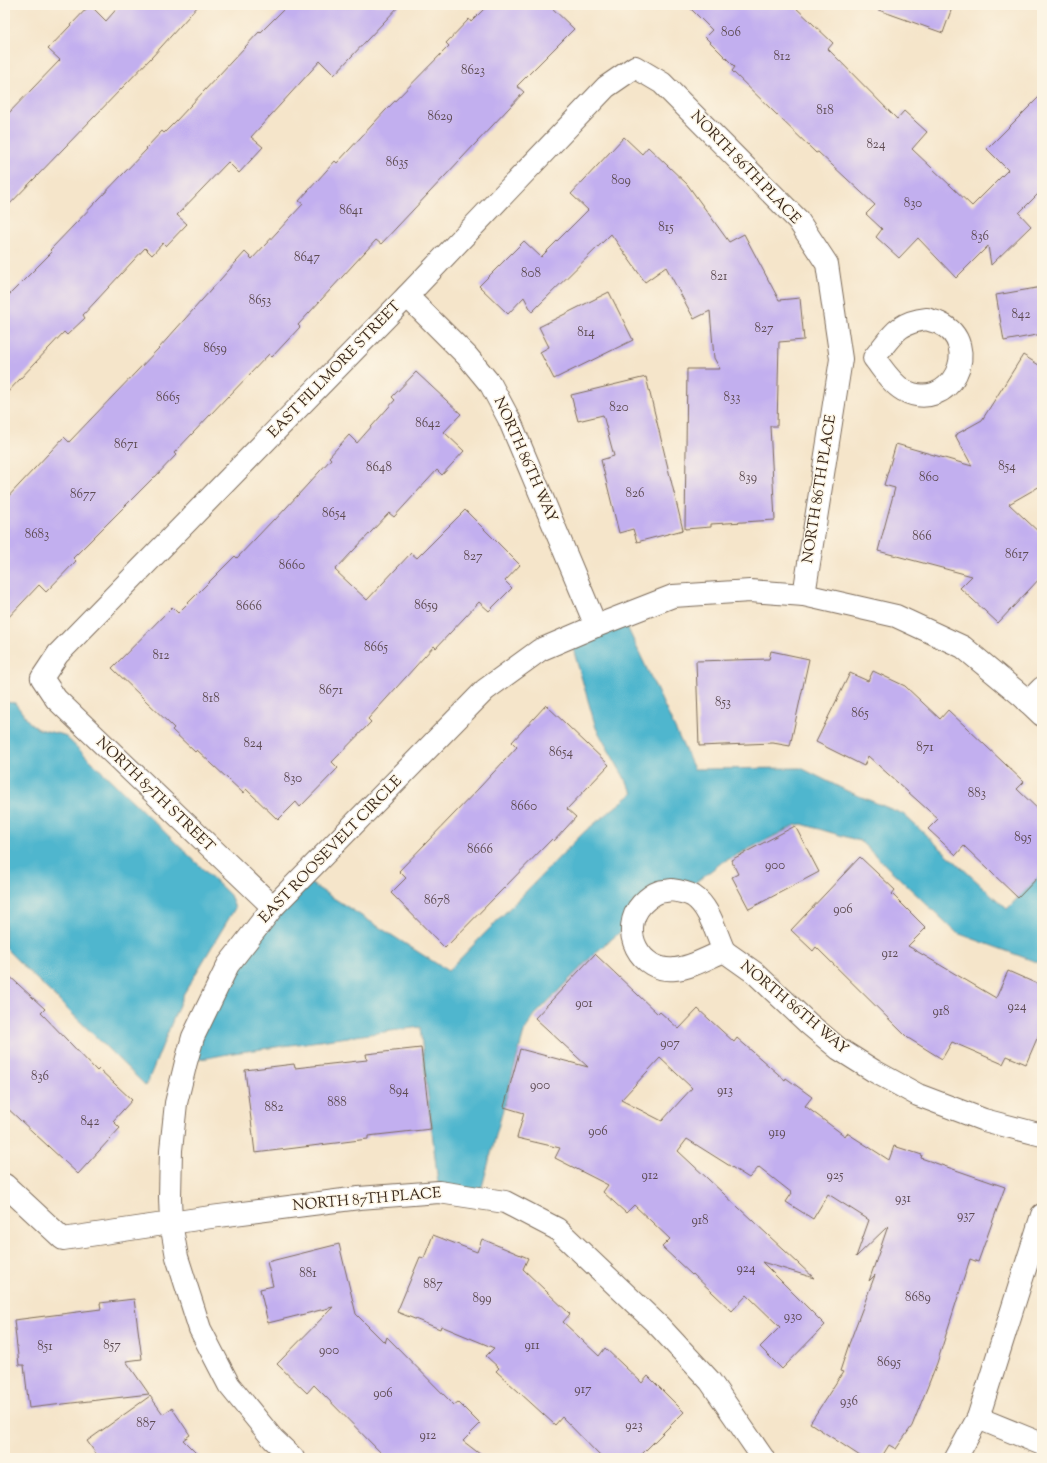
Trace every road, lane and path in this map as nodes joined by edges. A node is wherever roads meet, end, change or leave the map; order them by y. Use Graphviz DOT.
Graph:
graph roads {
  1 [pos="635,67"];
  2 [pos="407,296"];
  3 [pos="874,358"];
  4 [pos="840,359"];
  5 [pos="804,595"];
  6 [pos="596,626"];
  7 [pos="42,678"];
  8 [pos="1037,701"];
  9 [pos="273,907"];
  10 [pos="724,951"];
  11 [pos="1042,1135"];
  12 [pos="5,1185"];
  13 [pos="1042,1215"];
  14 [pos="171,1223"];
  15 [pos="978,1418"];
  16 [pos="1042,1444"];
  17 [pos="292,1458"];
  18 [pos="763,1458"];
  19 [pos="956,1458"];
  1 -- 2 [label="street, EAST FILLMORE STREET"];
  1 -- 4 [label="street, NORTH 86TH PLACE"];
  2 -- 6 [label="street, NORTH 86TH WAY"];
  2 -- 7 [label="street, EAST FILLMORE STREET"];
  3 -- 4 [label="street"];
  4 -- 5 [label="street, NORTH 86TH PLACE"];
  5 -- 6 [label="street, EAST ROOSEVELT CIRCLE"];
  5 -- 8 [label="street, EAST ROOSEVELT CIRCLE"];
  6 -- 9 [label="street, EAST ROOSEVELT CIRCLE"];
  7 -- 9 [label="street, NORTH 87TH STREET"];
  9 -- 14 [label="street, EAST ROOSEVELT CIRCLE"];
  10 -- 11 [label="street, NORTH 86TH WAY"];
  12 -- 14 [label="street, NORTH 87TH PLACE"];
  13 -- 15 [label="street"];
  14 -- 17 [label="street, EAST ROOSEVELT CIRCLE"];
  14 -- 18 [label="street, NORTH 87TH PLACE"];
  15 -- 16 [label="street"];
  15 -- 19 [label="street"];
}
